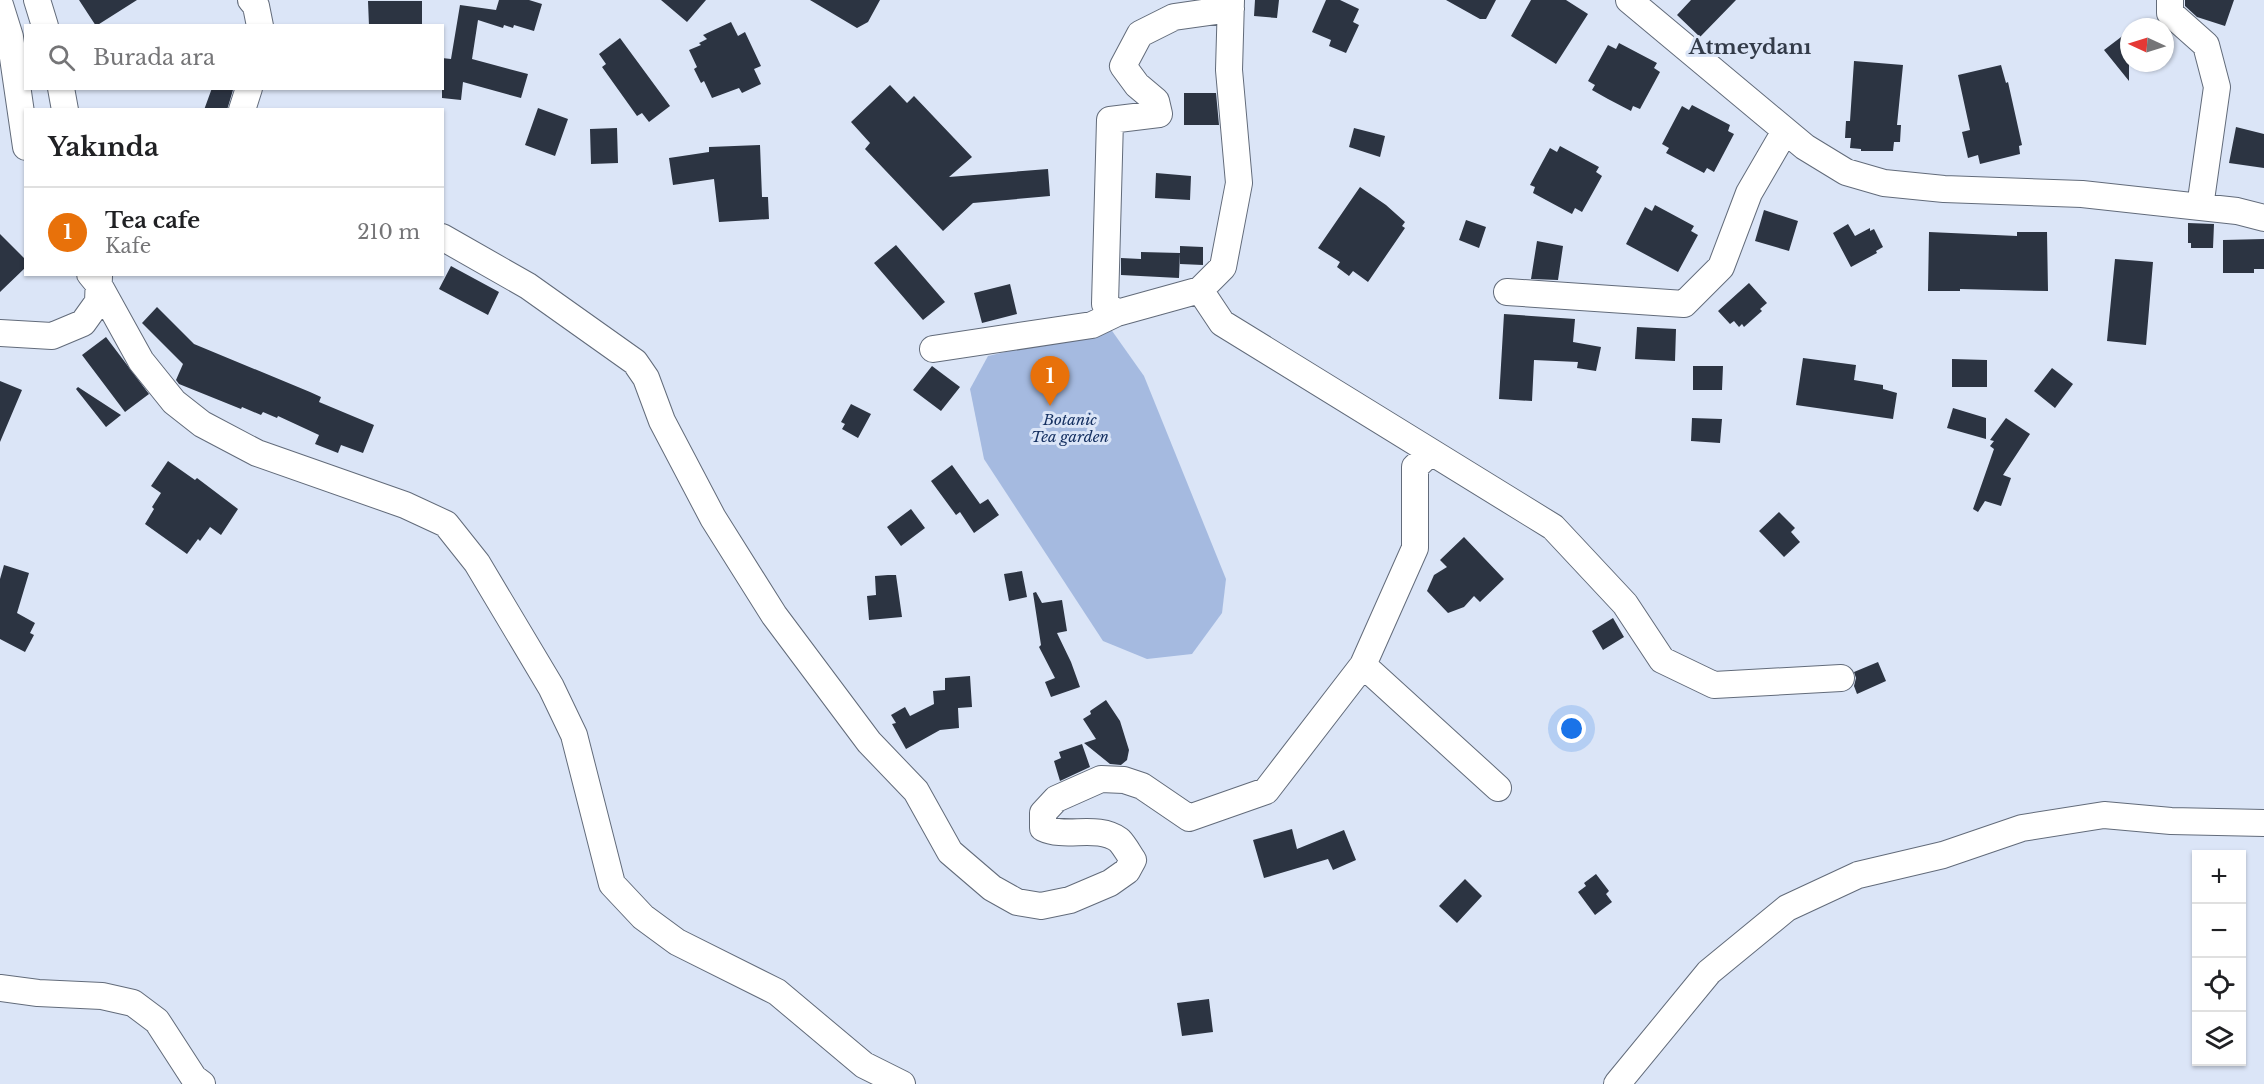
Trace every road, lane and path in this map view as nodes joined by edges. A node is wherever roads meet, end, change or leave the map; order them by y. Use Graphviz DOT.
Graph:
graph roads {
  1 [pos="37,0"];
  2 [pos="251,0"];
  3 [pos="1629,0"];
  4 [pos="2170,0"];
  5 [pos="0,5"];
  6 [pos="1231,5"];
  7 [pos="44,24"];
  8 [pos="260,24"];
  9 [pos="10,37"];
  10 [pos="61,90"];
  11 [pos="248,90"];
  12 [pos="0,99"];
  13 [pos="65,108"];
  14 [pos="243,108"];
  15 [pos="1785,131"];
  16 [pos="24,133"];
  17 [pos="2200,207"];
  18 [pos="2264,218"];
  19 [pos="444,238"];
  20 [pos="96,278"];
  21 [pos="1200,290"];
  22 [pos="1507,292"];
  23 [pos="1117,313"];
  24 [pos="0,333"];
  25 [pos="933,349"];
  26 [pos="1431,452"];
  27 [pos="1363,664"];
  28 [pos="1841,678"];
  29 [pos="1498,788"];
  30 [pos="2264,823"];
  31 [pos="0,988"];
  32 [pos="202,1084"];
  33 [pos="902,1084"];
  34 [pos="1617,1084"];
  1 -- 7 [label="street"];
  2 -- 8 [label="street"];
  3 -- 15 [label="street"];
  4 -- 17 [label="street"];
  5 -- 9 [label="street"];
  6 -- 21 [label="street"];
  6 -- 23 [label="street"];
  9 -- 12 [label="street"];
  9 -- 16 [label="street"];
  10 -- 13 [label="street"];
  11 -- 14 [label="street"];
  15 -- 17 [label="street"];
  15 -- 22 [label="street"];
  17 -- 18 [label="street"];
  19 -- 27 [label="street"];
  20 -- 24 [label="street"];
  20 -- 33 [label="street"];
  21 -- 23 [label="street"];
  21 -- 26 [label="street"];
  23 -- 25 [label="street"];
  26 -- 27 [label="street"];
  26 -- 28 [label="street"];
  27 -- 29 [label="street"];
  30 -- 34 [label="street"];
  31 -- 32 [label="street"];
}
